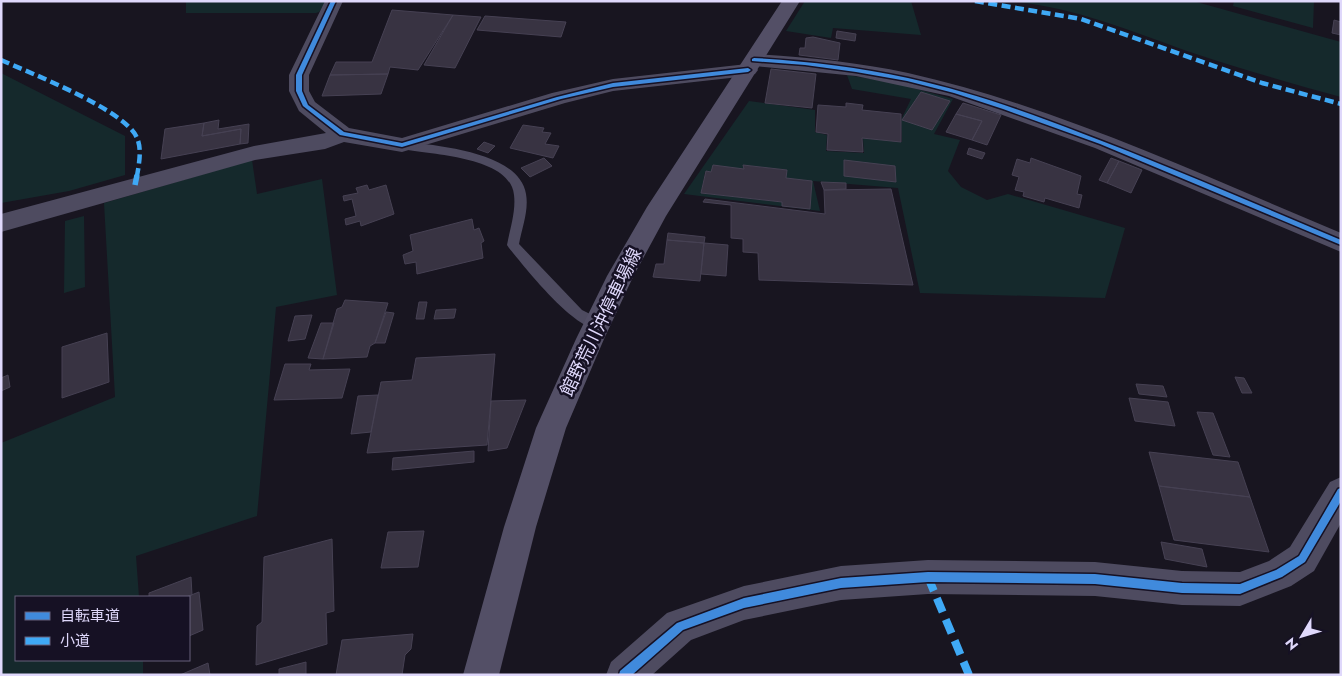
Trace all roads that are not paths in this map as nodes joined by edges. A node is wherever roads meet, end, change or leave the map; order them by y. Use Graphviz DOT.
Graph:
graph roads {
  1 [pos="334,1"];
  2 [pos="791,1"];
  3 [pos="751,65"];
  4 [pos="342,134"];
  5 [pos="402,145"];
  6 [pos="1,223"];
  7 [pos="1341,243"];
  8 [pos="597,324"];
  9 [pos="1341,492"];
  10 [pos="481,675"];
  11 [pos="624,675"];
  1 -- 4 [label="street"];
  2 -- 3 [label="main road, 館野荒川沖停車場線"];
  3 -- 5 [label="street"];
  3 -- 7 [label="street"];
  3 -- 8 [label="main road, 館野荒川沖停車場線"];
  4 -- 5 [label="street"];
  4 -- 6 [label="street"];
  5 -- 8 [label="lane"];
  8 -- 10 [label="main road, 館野荒川沖停車場線"];
  9 -- 11 [label="street"];
}
